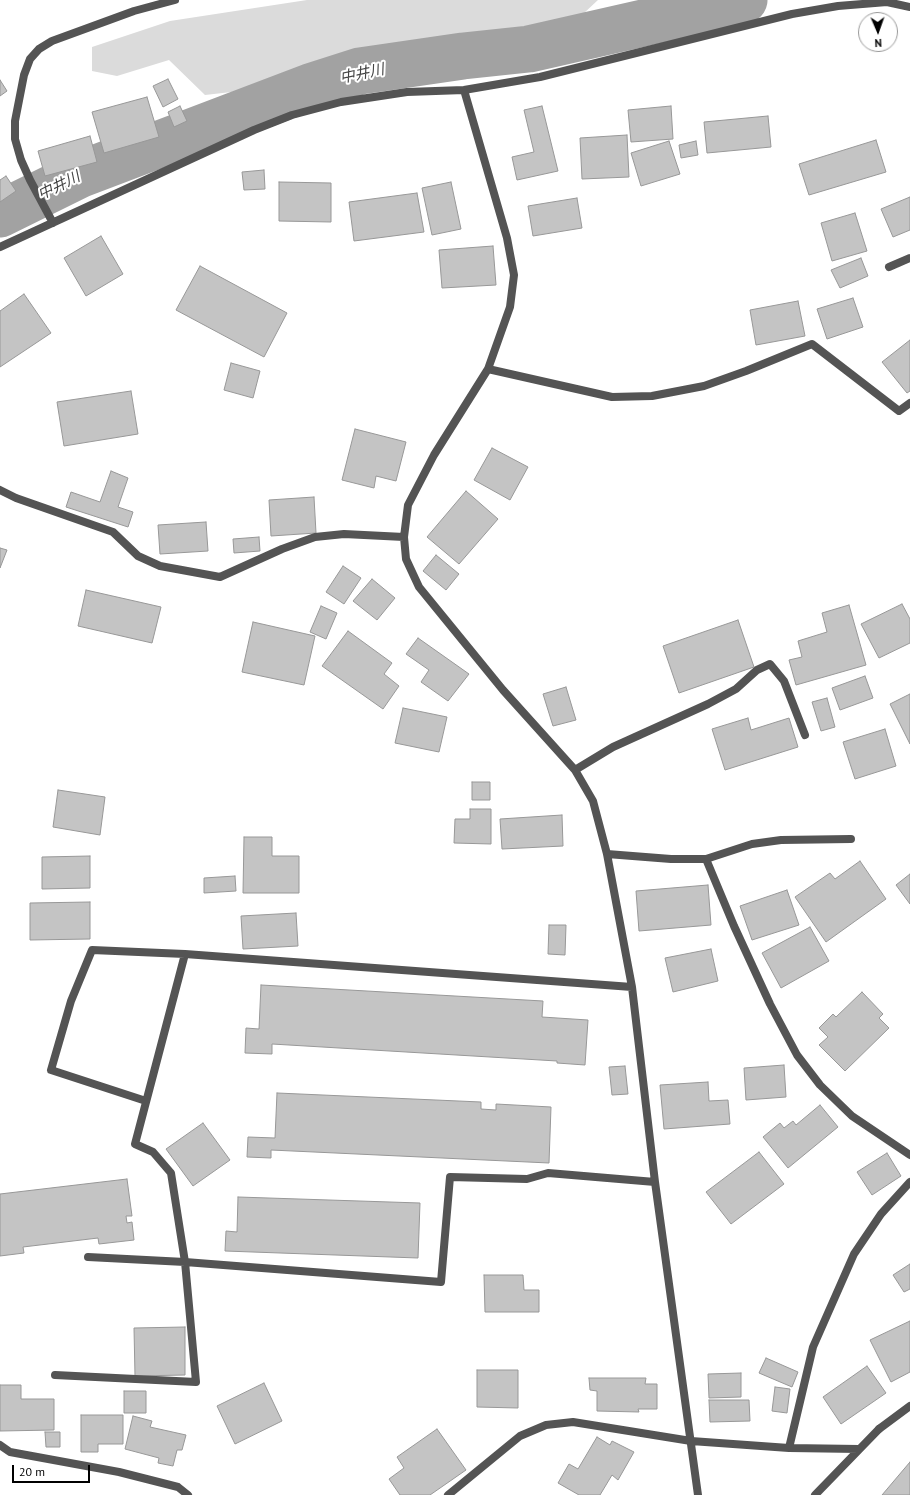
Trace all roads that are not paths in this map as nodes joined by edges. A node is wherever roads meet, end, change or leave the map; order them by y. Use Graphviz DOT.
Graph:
graph roads {
  1 [pos="175,0"];
  2 [pos="910,6"];
  3 [pos="464,90"];
  4 [pos="53,223"];
  5 [pos="0,247"];
  6 [pos="910,258"];
  7 [pos="889,267"];
  8 [pos="488,369"];
  9 [pos="910,403"];
  10 [pos="0,490"];
  11 [pos="404,537"];
  12 [pos="805,735"];
  13 [pos="575,770"];
  14 [pos="851,839"];
  15 [pos="607,854"];
  16 [pos="706,859"];
  17 [pos="185,954"];
  18 [pos="632,988"];
  19 [pos="146,1101"];
  20 [pos="910,1155"];
  21 [pos="655,1182"];
  22 [pos="910,1182"];
  23 [pos="88,1257"];
  24 [pos="185,1262"];
  25 [pos="55,1375"];
  26 [pos="910,1406"];
  27 [pos="691,1441"];
  28 [pos="0,1445"];
  29 [pos="789,1448"];
  30 [pos="859,1449"];
  31 [pos="188,1495"];
  32 [pos="448,1495"];
  33 [pos="698,1495"];
  34 [pos="814,1495"];
  1 -- 4 [label="street"];
  2 -- 3 [label="street"];
  3 -- 4 [label="street"];
  3 -- 8 [label="street"];
  4 -- 5 [label="street"];
  6 -- 7 [label="street"];
  8 -- 9 [label="street"];
  8 -- 11 [label="street"];
  10 -- 11 [label="street"];
  11 -- 13 [label="street"];
  12 -- 13 [label="street"];
  13 -- 15 [label="street"];
  14 -- 16 [label="street"];
  15 -- 16 [label="street"];
  15 -- 18 [label="street"];
  16 -- 20 [label="street"];
  17 -- 18 [label="street"];
  17 -- 19 [label="street"];
  17 -- 19 [label="street"];
  18 -- 21 [label="street"];
  19 -- 24 [label="street"];
  21 -- 24 [label="street"];
  21 -- 27 [label="street"];
  22 -- 29 [label="street"];
  23 -- 24 [label="street"];
  24 -- 25 [label="street"];
  26 -- 30 [label="street"];
  27 -- 29 [label="street"];
  27 -- 32 [label="street"];
  27 -- 33 [label="street"];
  28 -- 31 [label="street"];
  29 -- 30 [label="street"];
  30 -- 34 [label="street"];
}
